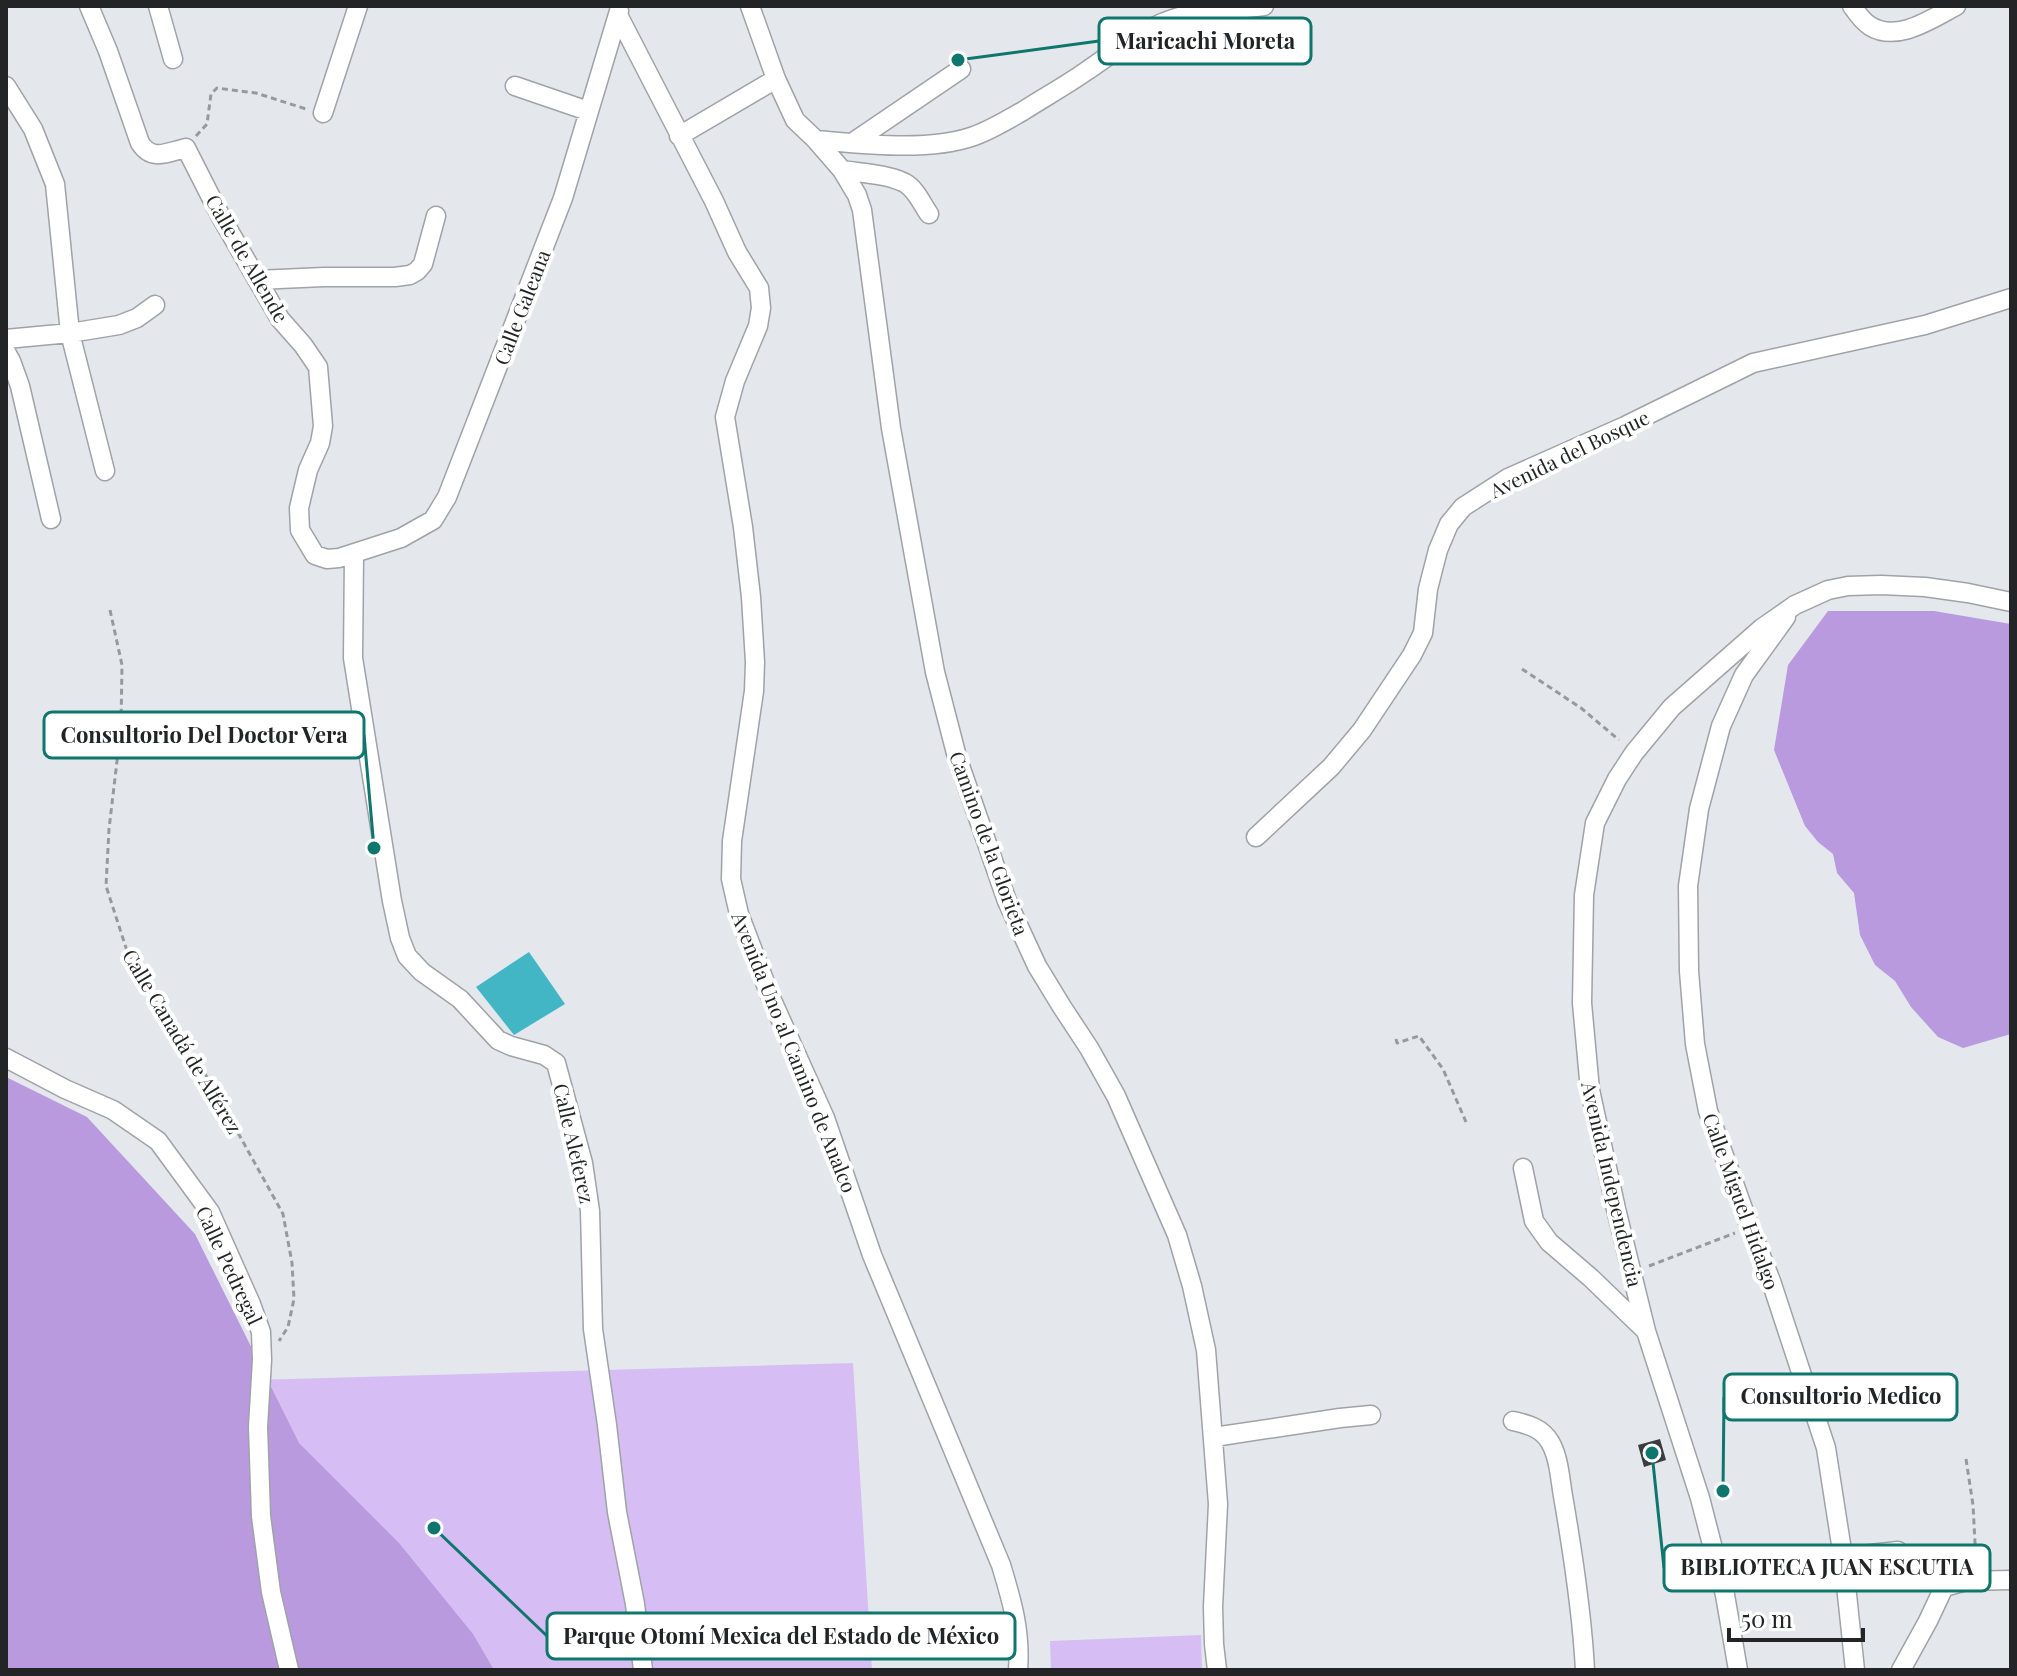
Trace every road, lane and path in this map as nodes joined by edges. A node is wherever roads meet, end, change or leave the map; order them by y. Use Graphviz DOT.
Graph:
graph roads {
  1 [pos="89,6"];
  2 [pos="158,6"];
  3 [pos="358,6"];
  4 [pos="750,6"];
  5 [pos="1264,6"];
  6 [pos="1852,6"];
  7 [pos="1956,6"];
  8 [pos="619,11"];
  9 [pos="173,59"];
  10 [pos="961,69"];
  11 [pos="776,79"];
  12 [pos="6,86"];
  13 [pos="515,86"];
  14 [pos="588,111"];
  15 [pos="323,113"];
  16 [pos="679,136"];
  17 [pos="816,140"];
  18 [pos="852,143"];
  19 [pos="186,148"];
  20 [pos="842,170"];
  21 [pos="929,214"];
  22 [pos="436,216"];
  23 [pos="257,280"];
  24 [pos="2011,298"];
  25 [pos="155,305"];
  26 [pos="70,333"];
  27 [pos="6,339"];
  28 [pos="6,352"];
  29 [pos="105,471"];
  30 [pos="51,519"];
  31 [pos="354,553"];
  32 [pos="2011,602"];
  33 [pos="1795,605"];
  34 [pos="110,610"];
  35 [pos="1522,669"];
  36 [pos="1634,753"];
  37 [pos="1256,837"];
  38 [pos="1396,1039"];
  39 [pos="6,1058"];
  40 [pos="1466,1122"];
  41 [pos="1523,1168"];
  42 [pos="1750,1228"];
  43 [pos="1633,1273"];
  44 [pos="1646,1331"];
  45 [pos="262,1360"];
  46 [pos="1371,1415"];
  47 [pos="1513,1421"];
  48 [pos="1214,1437"];
  49 [pos="1966,1459"];
  50 [pos="1898,1551"];
  51 [pos="1843,1557"];
  52 [pos="2011,1580"];
  53 [pos="1978,1582"];
  54 [pos="289,1670"];
  55 [pos="643,1670"];
  56 [pos="1018,1670"];
  57 [pos="1217,1670"];
  58 [pos="1585,1670"];
  59 [pos="1738,1670"];
  60 [pos="1855,1670"];
  61 [pos="1901,1670"];
  1 -- 19 [label="street"];
  2 -- 9 [label="street"];
  3 -- 15 [label="street"];
  4 -- 11 [label="street, Camino de la Glorieta"];
  5 -- 18 [label="street"];
  6 -- 7 [label="street"];
  8 -- 14 [label="street, Calle Galeana"];
  8 -- 16 [label="street, Avenida Uno al Camino de Analco"];
  10 -- 18 [label="street"];
  11 -- 16 [label="street"];
  11 -- 17 [label="street, Camino de la Glorieta"];
  12 -- 26 [label="street"];
  13 -- 14 [label="street"];
  14 -- 31 [label="street, Calle Galeana"];
  15 -- 19 [label="path"];
  16 -- 56 [label="street, Avenida Uno al Camino de Analco"];
  17 -- 18 [label="street"];
  17 -- 20 [label="street, Camino de la Glorieta"];
  19 -- 23 [label="street, Calle de Allende"];
  20 -- 21 [label="street"];
  20 -- 48 [label="street, Camino de la Glorieta"];
  22 -- 23 [label="street"];
  23 -- 31 [label="street, Calle de Allende"];
  24 -- 37 [label="street, Avenida del Bosque"];
  25 -- 26 [label="street"];
  26 -- 27 [label="street"];
  26 -- 29 [label="street"];
  28 -- 30 [label="street"];
  31 -- 55 [label="street, Calle Aleferez"];
  32 -- 33 [label="street, Avenida Independencia"];
  33 -- 36 [label="street, Avenida Independencia"];
  33 -- 42 [label="street, Calle Miguel Hidalgo"];
  34 -- 45 [label="path, Calle Canadá de Alférez"];
  35 -- 36 [label="path"];
  36 -- 43 [label="street, Avenida Independencia"];
  38 -- 40 [label="path"];
  39 -- 45 [label="street, Calle Pedregal"];
  41 -- 44 [label="street"];
  42 -- 43 [label="path"];
  42 -- 51 [label="street, Calle Miguel Hidalgo"];
  43 -- 44 [label="street, Avenida Independencia"];
  44 -- 59 [label="street, Avenida Independencia"];
  45 -- 54 [label="street, Calle Pedregal"];
  46 -- 48 [label="street"];
  47 -- 58 [label="street"];
  48 -- 57 [label="street, Camino de la Glorieta"];
  49 -- 53 [label="path"];
  50 -- 51 [label="street"];
  51 -- 60 [label="street, Calle Miguel Hidalgo"];
  52 -- 53 [label="street"];
  53 -- 61 [label="street"];
}
